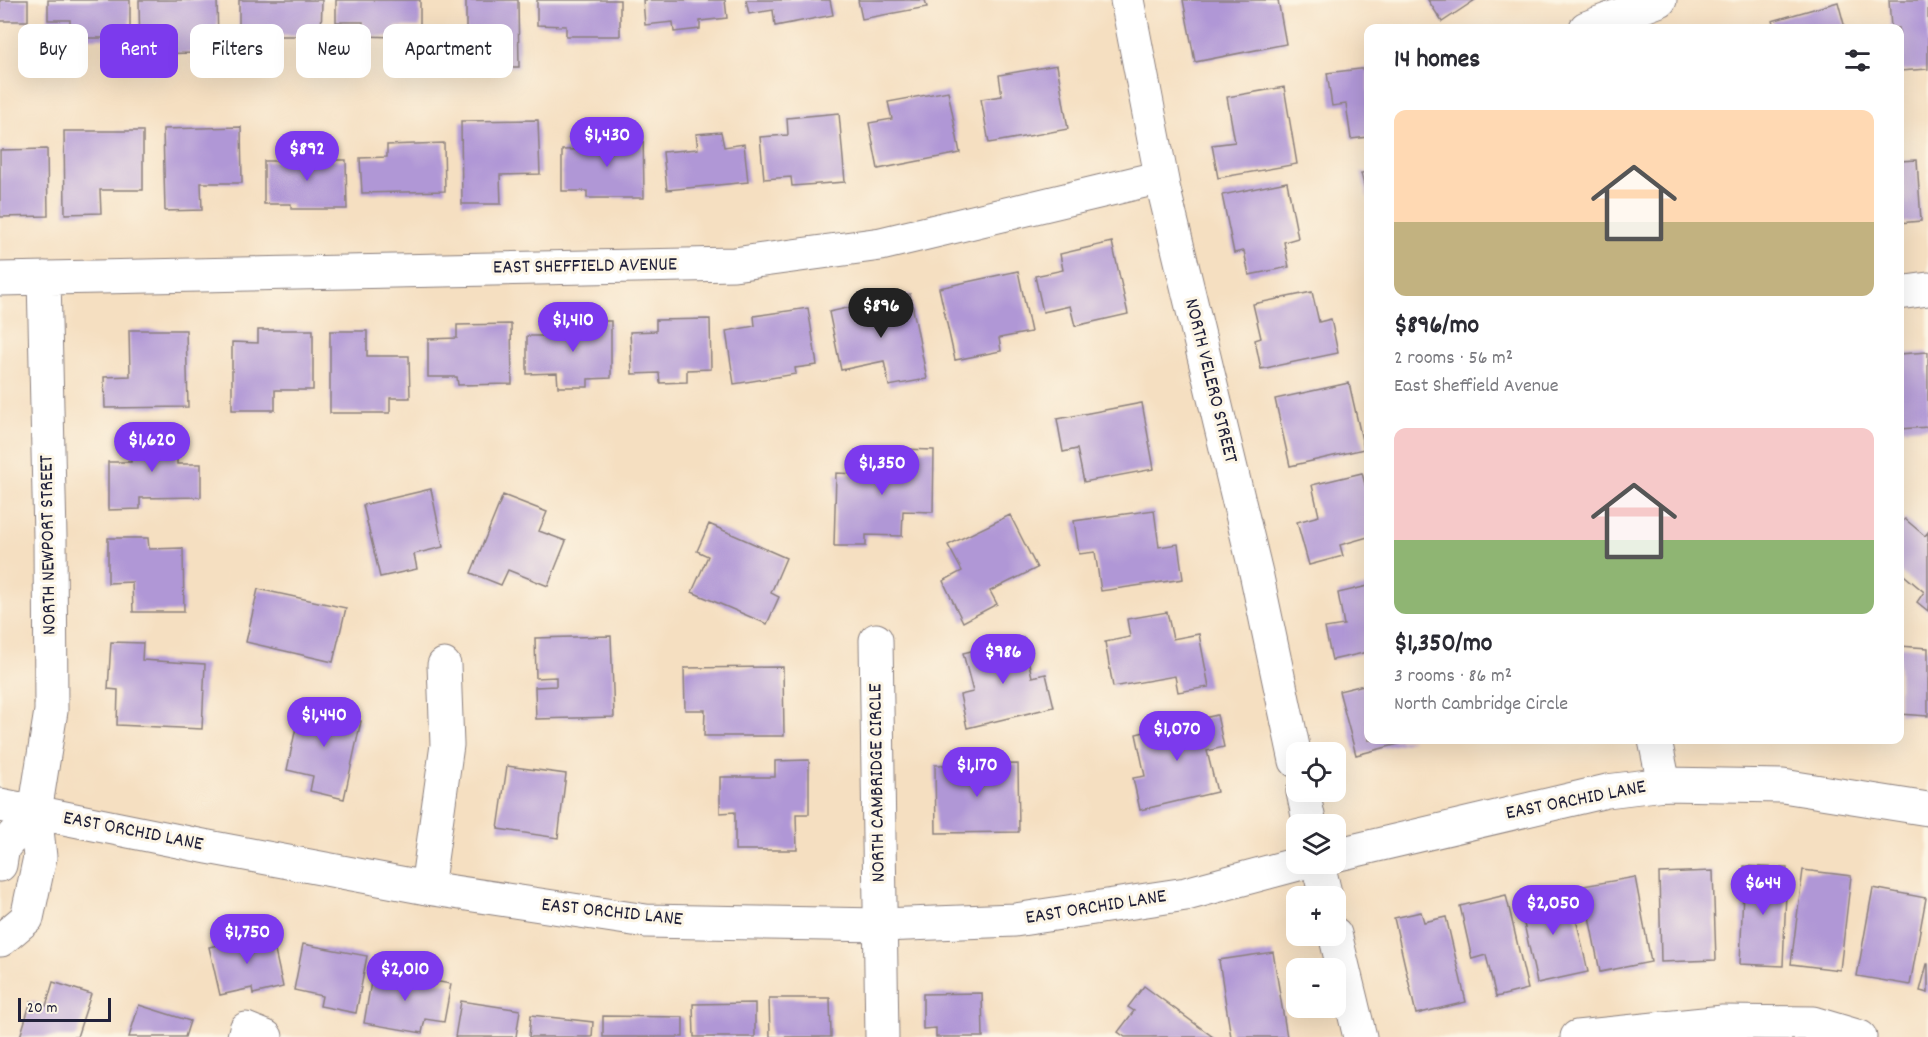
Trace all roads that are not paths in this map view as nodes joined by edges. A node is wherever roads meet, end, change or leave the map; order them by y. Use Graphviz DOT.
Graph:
graph roads {
  1 [pos="1127,0"];
  2 [pos="1660,0"];
  3 [pos="1597,24"];
  4 [pos="1161,177"];
  5 [pos="44,278"];
  6 [pos="0,279"];
  7 [pos="1928,289"];
  8 [pos="1904,292"];
  9 [pos="876,640"];
  10 [pos="444,665"];
  11 [pos="1292,742"];
  12 [pos="1656,744"];
  13 [pos="1664,784"];
  14 [pos="0,805"];
  15 [pos="1928,809"];
  16 [pos="35,812"];
  17 [pos="1346,852"];
  18 [pos="0,866"];
  19 [pos="1286,867"];
  20 [pos="428,888"];
  21 [pos="881,925"];
  22 [pos="0,940"];
  23 [pos="1338,946"];
  24 [pos="882,1037"];
  25 [pos="1360,1037"];
  26 [pos="1577,1037"];
  27 [pos="1860,1037"];
  1 -- 4 [label="street, NORTH VELERO STREET"];
  2 -- 3 [label="street"];
  4 -- 5 [label="street, EAST SHEFFIELD AVENUE"];
  4 -- 11 [label="street, NORTH VELERO STREET"];
  5 -- 6 [label="street, EAST SHEFFIELD AVENUE"];
  5 -- 16 [label="street, NORTH NEWPORT STREET"];
  7 -- 8 [label="street"];
  9 -- 21 [label="street, NORTH CAMBRIDGE CIRCLE"];
  10 -- 20 [label="street"];
  12 -- 13 [label="street"];
  13 -- 15 [label="street, EAST ORCHID LANE"];
  13 -- 17 [label="street, EAST ORCHID LANE"];
  14 -- 16 [label="street, EAST ORCHID LANE"];
  16 -- 18 [label="street"];
  16 -- 20 [label="street, EAST ORCHID LANE"];
  16 -- 22 [label="street, NORTH NEWPORT STREET"];
  19 -- 21 [label="street, EAST ORCHID LANE"];
  20 -- 21 [label="street, EAST ORCHID LANE"];
  21 -- 24 [label="street, NORTH CAMBRIDGE CIRCLE"];
  23 -- 25 [label="street"];
  26 -- 27 [label="street"];
}
